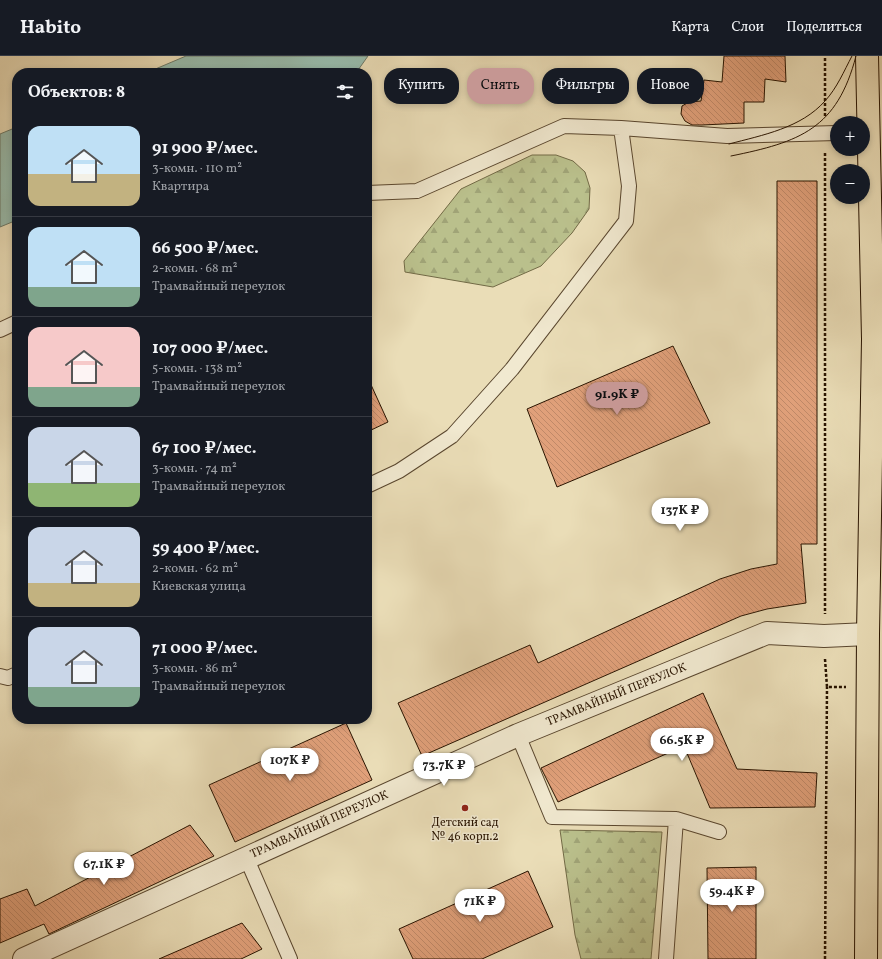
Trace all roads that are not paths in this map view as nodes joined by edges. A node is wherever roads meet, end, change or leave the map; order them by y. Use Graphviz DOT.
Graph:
graph roads {
  1 [pos="867,56"];
  2 [pos="866,116"];
  3 [pos="621,128"];
  4 [pos="830,133"];
  5 [pos="867,156"];
  6 [pos="372,193"];
  7 [pos="12,324"];
  8 [pos="0,330"];
  9 [pos="372,484"];
  10 [pos="875,634"];
  11 [pos="0,676"];
  12 [pos="12,676"];
  13 [pos="518,735"];
  14 [pos="676,819"];
  15 [pos="719,832"];
  16 [pos="246,857"];
  17 [pos="24,959"];
  18 [pos="290,959"];
  19 [pos="666,959"];
  20 [pos="866,959"];
  1 -- 2 [label="main road"];
  3 -- 4 [label="lane"];
  3 -- 6 [label="lane"];
  3 -- 9 [label="lane"];
  5 -- 10 [label="main road"];
  7 -- 8 [label="lane"];
  10 -- 13 [label="street, ТРАМВАЙНЫЙ ПЕРЕУЛОК"];
  10 -- 20 [label="main road"];
  11 -- 12 [label="lane"];
  13 -- 14 [label="lane"];
  13 -- 16 [label="street, ТРАМВАЙНЫЙ ПЕРЕУЛОК"];
  14 -- 15 [label="lane"];
  14 -- 19 [label="lane"];
  16 -- 17 [label="street, ТРАМВАЙНЫЙ ПЕРЕУЛОК"];
  16 -- 18 [label="lane"];
}
